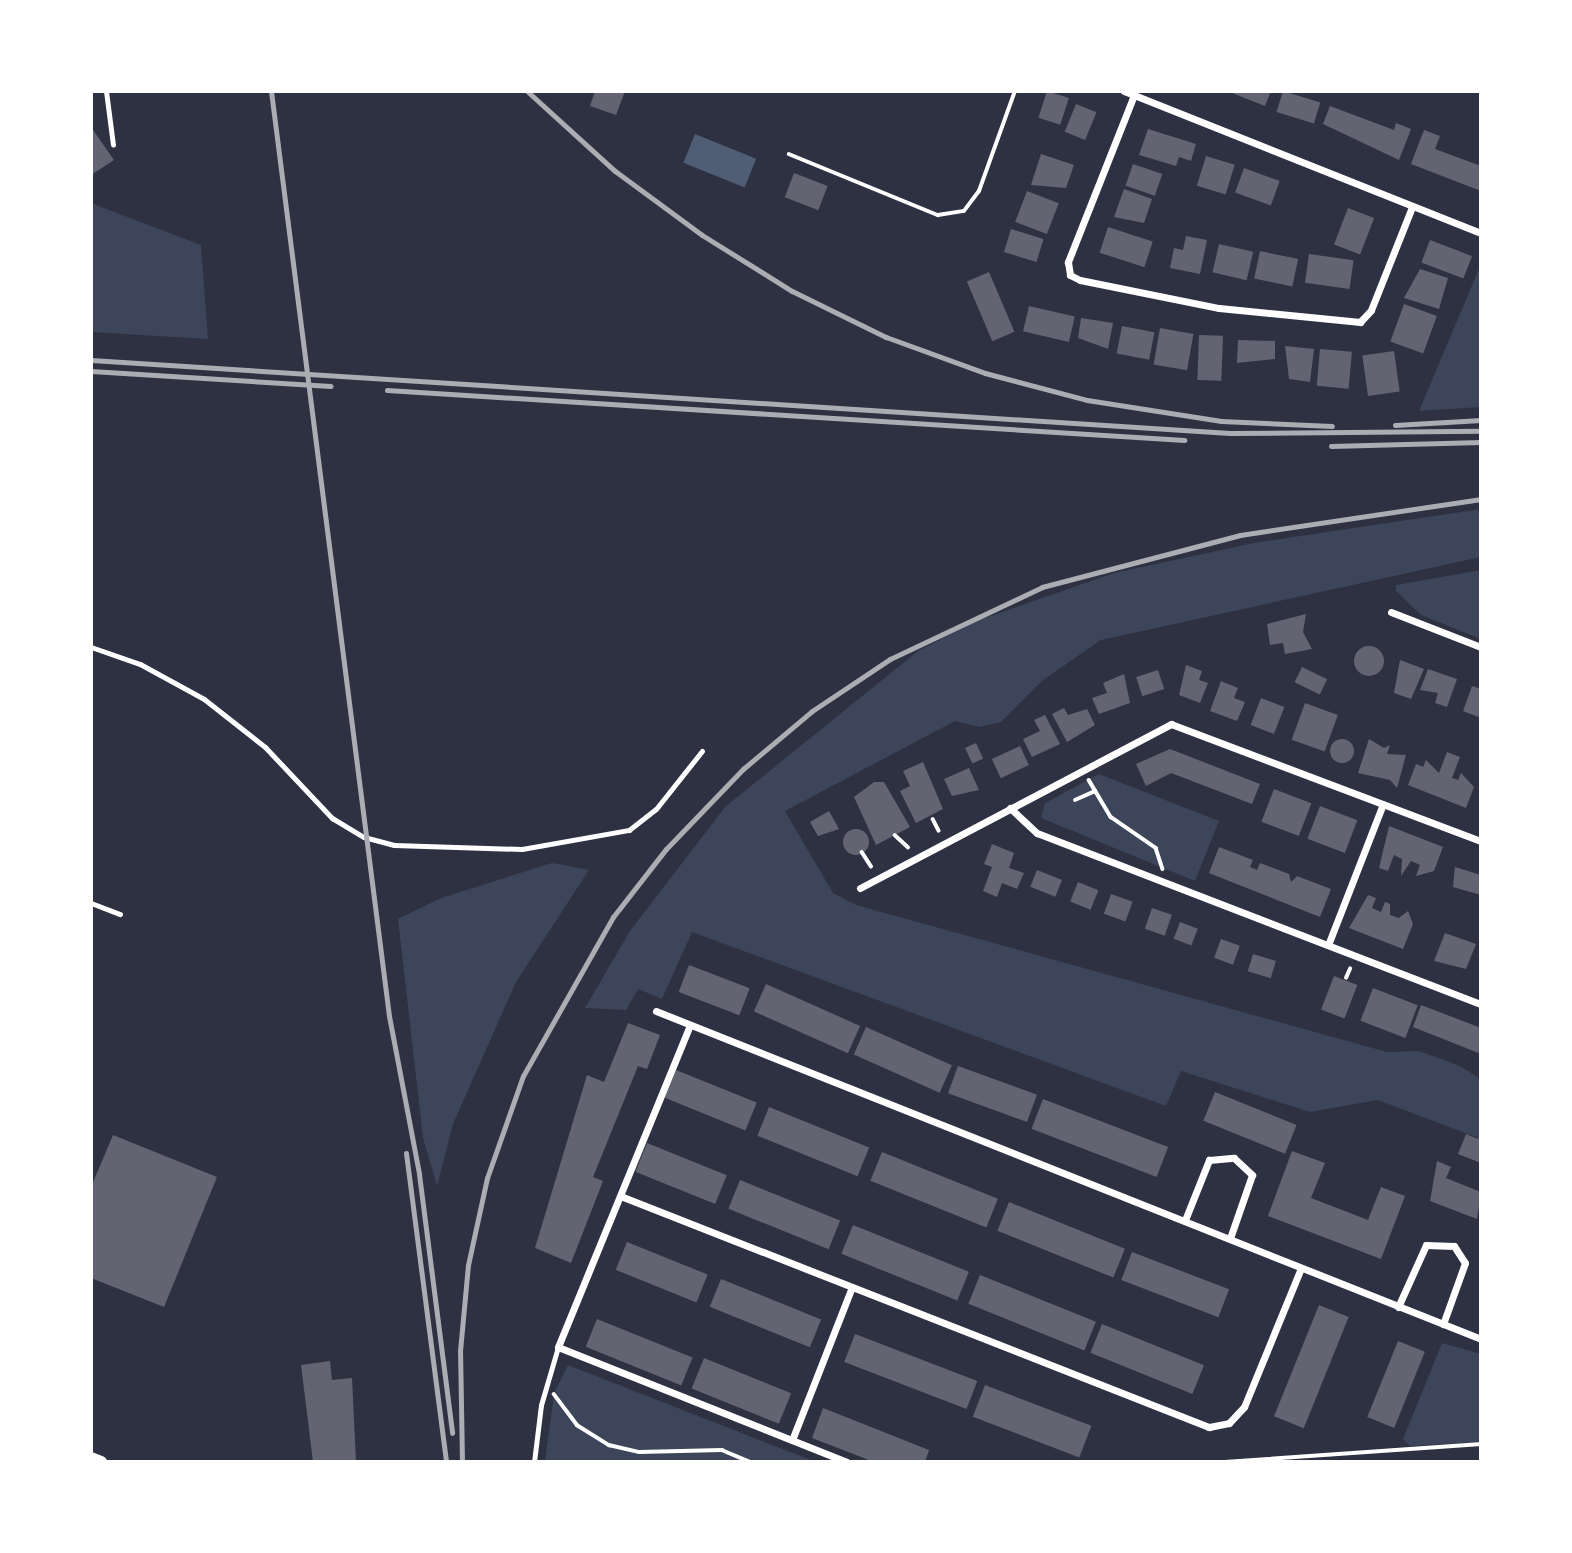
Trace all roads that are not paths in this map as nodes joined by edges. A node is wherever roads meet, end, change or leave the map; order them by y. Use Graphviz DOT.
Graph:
graph roads {
  1 [pos="106,91"];
  2 [pos="1124,91"];
  3 [pos="1134,95"];
  4 [pos="113,145"];
  5 [pos="1412,207"];
  6 [pos="1481,233"];
  7 [pos="1391,612"];
  8 [pos="91,647"];
  9 [pos="1481,647"];
  10 [pos="702,751"];
  11 [pos="1383,804"];
  12 [pos="1010,808"];
  13 [pos="1481,841"];
  14 [pos="860,888"];
  15 [pos="91,903"];
  16 [pos="120,914"];
  17 [pos="1328,945"];
  18 [pos="1481,1004"];
  19 [pos="656,1011"];
  20 [pos="690,1024"];
  21 [pos="623,1197"];
  22 [pos="1185,1220"];
  23 [pos="1230,1238"];
  24 [pos="1301,1268"];
  25 [pos="852,1287"];
  26 [pos="1398,1307"];
  27 [pos="1443,1324"];
  28 [pos="1481,1339"];
  29 [pos="558,1347"];
  30 [pos="792,1440"];
  31 [pos="91,1458"];
  32 [pos="101,1462"];
  33 [pos="534,1462"];
  34 [pos="848,1462"];
  1 -- 4 [label="lane"];
  2 -- 3 [label="street"];
  3 -- 5 [label="street"];
  3 -- 5 [label="street"];
  5 -- 6 [label="street"];
  7 -- 9 [label="street"];
  8 -- 10 [label="lane"];
  11 -- 12 [label="street"];
  11 -- 13 [label="street"];
  11 -- 17 [label="street"];
  12 -- 14 [label="street"];
  12 -- 17 [label="street"];
  15 -- 16 [label="lane"];
  17 -- 18 [label="street"];
  19 -- 20 [label="street"];
  20 -- 21 [label="street"];
  20 -- 22 [label="street"];
  21 -- 25 [label="street"];
  21 -- 29 [label="street"];
  22 -- 23 [label="street"];
  22 -- 23 [label="street"];
  23 -- 24 [label="street"];
  24 -- 25 [label="street"];
  24 -- 26 [label="street"];
  25 -- 30 [label="street"];
  26 -- 27 [label="street"];
  26 -- 27 [label="street"];
  27 -- 28 [label="street"];
  29 -- 30 [label="street"];
  29 -- 33 [label="lane"];
  30 -- 34 [label="street"];
  31 -- 32 [label="street"];
}
